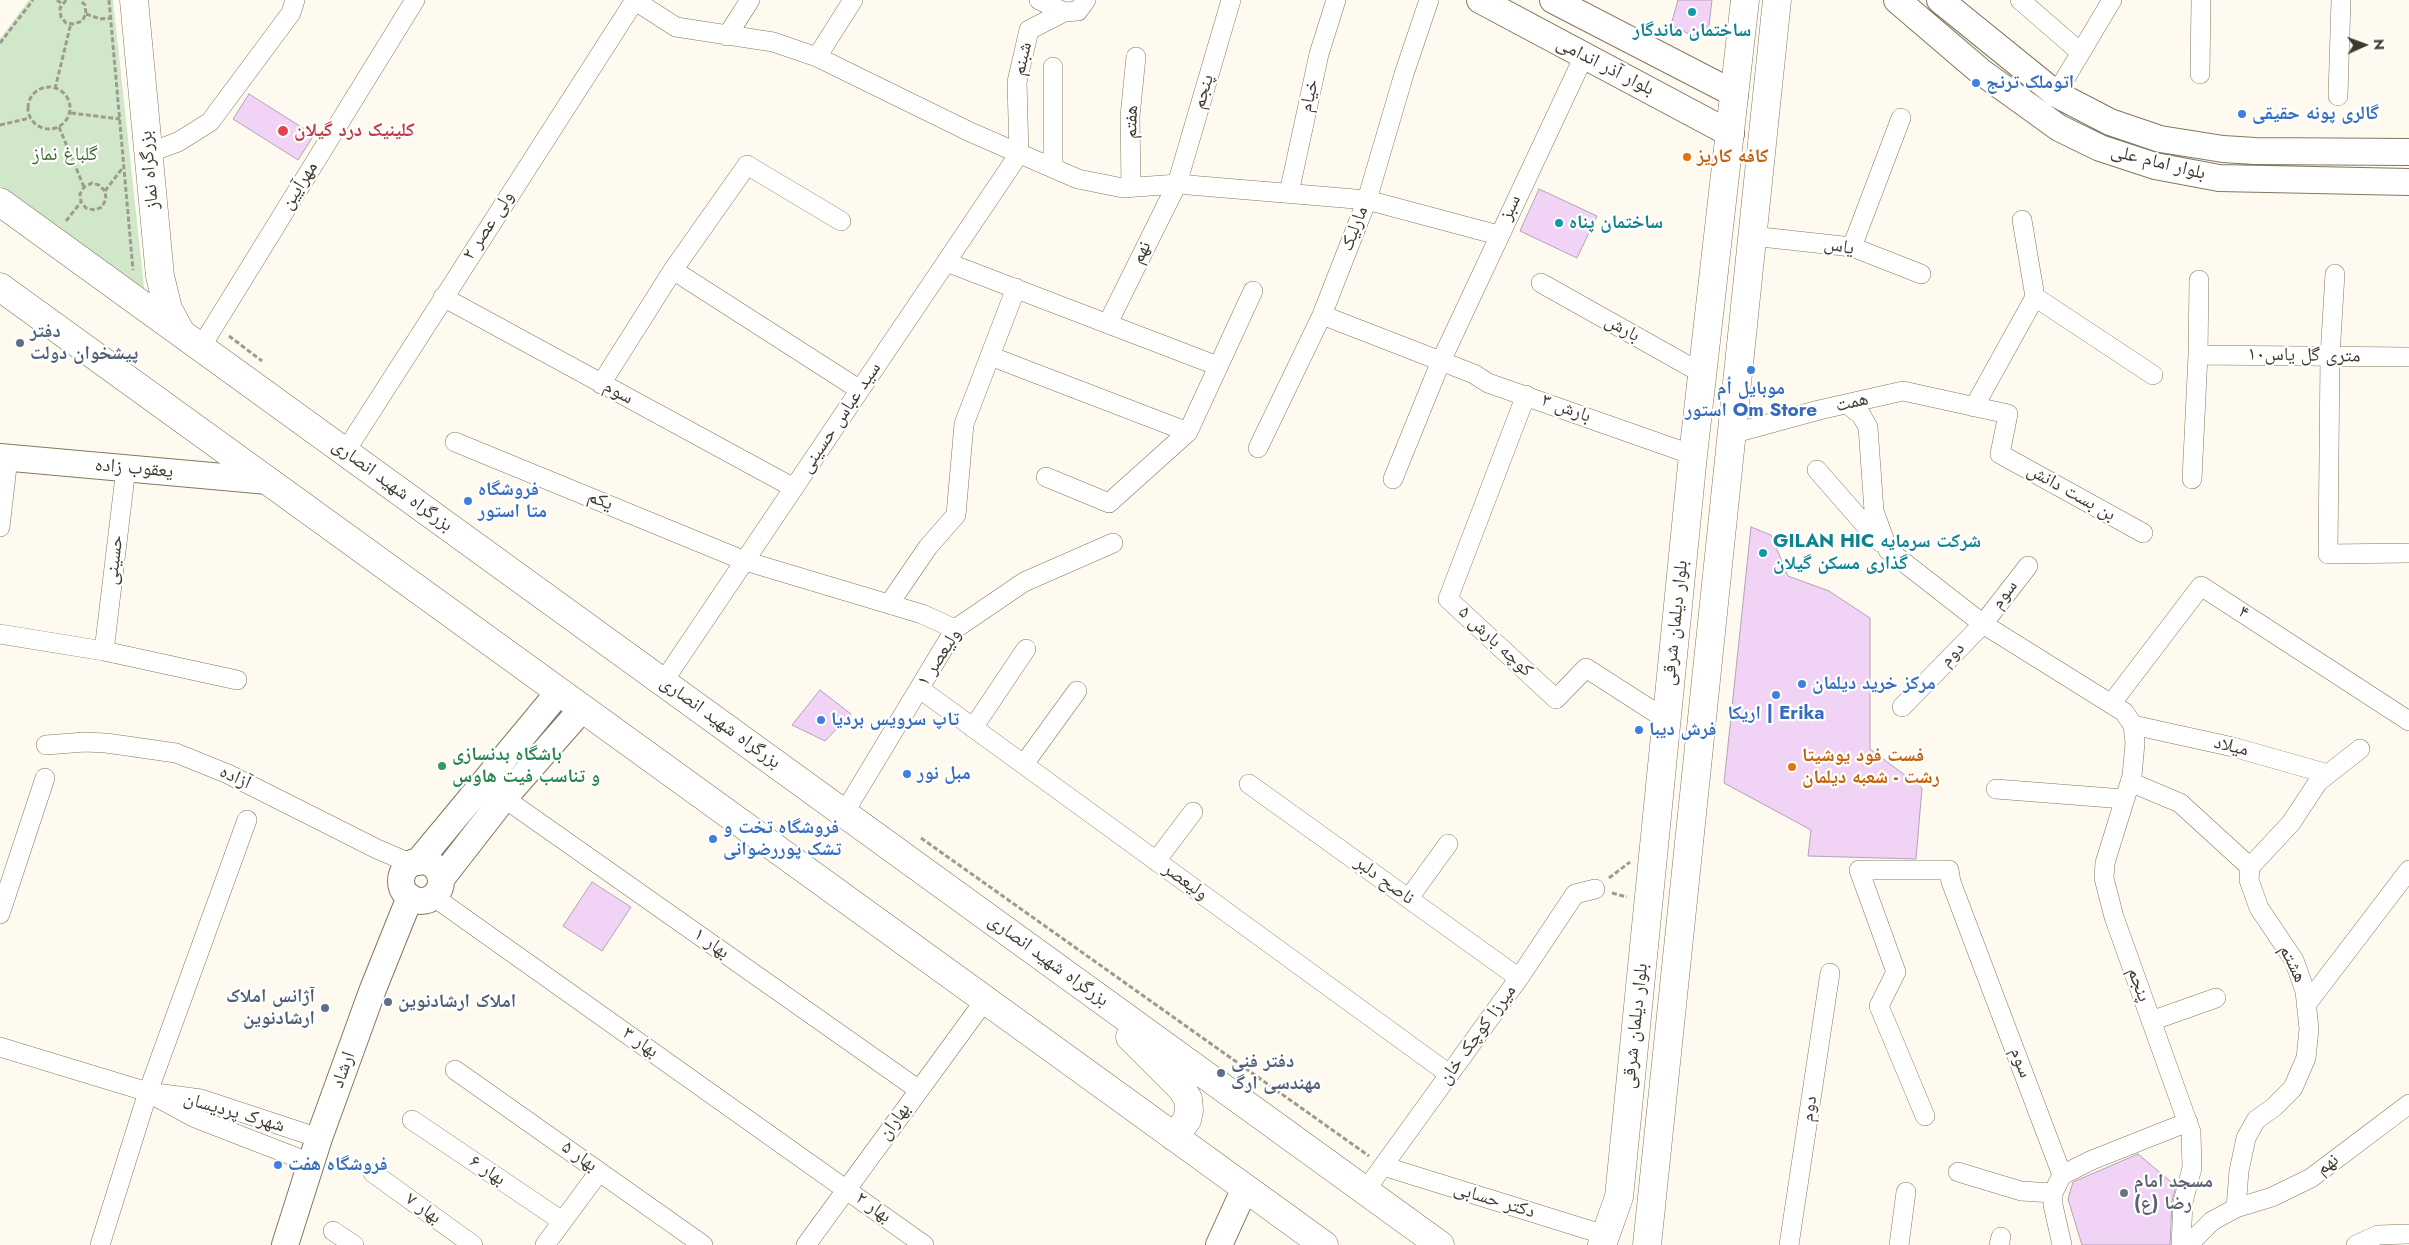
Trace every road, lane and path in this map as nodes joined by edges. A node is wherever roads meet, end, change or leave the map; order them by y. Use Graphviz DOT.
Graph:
graph roads {
  1 [pos="33,0"];
  2 [pos="57,0"];
  3 [pos="66,0"];
  4 [pos="80,0"];
  5 [pos="109,0"];
  6 [pos="134,0"];
  7 [pos="295,0"];
  8 [pos="415,0"];
  9 [pos="634,0"];
  10 [pos="750,0"];
  11 [pos="853,0"];
  12 [pos="1038,0"];
  13 [pos="1086,0"];
  14 [pos="1231,0"];
  15 [pos="1336,0"];
  16 [pos="1429,0"];
  17 [pos="1480,0"];
  18 [pos="1745,0"];
  19 [pos="1777,0"];
  20 [pos="1897,0"];
  21 [pos="1940,0"];
  22 [pos="2020,0"];
  23 [pos="2112,0"];
  24 [pos="2201,0"];
  25 [pos="2341,0"];
  26 [pos="1562,2"];
  27 [pos="62,4"];
  28 [pos="1064,12"];
  29 [pos="86,14"];
  30 [pos="110,18"];
  31 [pos="71,24"];
  32 [pos="727,36"];
  33 [pos="0,43"];
  34 [pos="2080,52"];
  35 [pos="1584,56"];
  36 [pos="817,57"];
  37 [pos="1136,57"];
  38 [pos="1672,61"];
  39 [pos="1053,67"];
  40 [pos="2200,74"];
  41 [pos="55,89"];
  42 [pos="1657,94"];
  43 [pos="1734,94"];
  44 [pos="2056,94"];
  45 [pos="2338,96"];
  46 [pos="71,113"];
  47 [pos="30,118"];
  48 [pos="1900,118"];
  49 [pos="120,119"];
  50 [pos="0,125"];
  51 [pos="59,127"];
  52 [pos="1731,134"];
  53 [pos="1762,144"];
  54 [pos="2409,152"];
  55 [pos="148,153"];
  56 [pos="1019,154"];
  57 [pos="124,166"];
  58 [pos="1053,168"];
  59 [pos="2409,182"];
  60 [pos="1177,184"];
  61 [pos="84,187"];
  62 [pos="1131,188"];
  63 [pos="105,191"];
  64 [pos="1289,193"];
  65 [pos="1367,200"];
  66 [pos="0,202"];
  67 [pos="81,202"];
  68 [pos="2022,220"];
  69 [pos="66,221"];
  70 [pos="841,221"];
  71 [pos="1498,235"];
  72 [pos="1752,236"];
  73 [pos="1852,247"];
  74 [pos="946,262"];
  75 [pos="674,270"];
  76 [pos="1922,274"];
  77 [pos="2335,274"];
  78 [pos="2199,280"];
  79 [pos="1541,283"];
  80 [pos="0,287"];
  81 [pos="1016,288"];
  82 [pos="1253,291"];
  83 [pos="443,296"];
  84 [pos="2035,297"];
  85 [pos="136,300"];
  86 [pos="1322,315"];
  87 [pos="1108,323"];
  88 [pos="199,336"];
  89 [pos="2198,355"];
  90 [pos="990,356"];
  91 [pos="2330,356"];
  92 [pos="2409,357"];
  93 [pos="1441,361"];
  94 [pos="1218,366"];
  95 [pos="270,367"];
  96 [pos="1703,374"];
  97 [pos="2153,375"];
  98 [pos="601,384"];
  99 [pos="860,390"];
  100 [pos="1526,395"];
  101 [pos="1847,404"];
  102 [pos="1974,407"];
  103 [pos="1188,432"];
  104 [pos="1731,434"];
  105 [pos="455,442"];
  106 [pos="1258,448"];
  107 [pos="345,452"];
  108 [pos="1693,454"];
  109 [pos="2000,454"];
  110 [pos="4,458"];
  111 [pos="126,468"];
  112 [pos="1817,470"];
  113 [pos="1046,477"];
  114 [pos="1393,479"];
  115 [pos="2192,479"];
  116 [pos="268,481"];
  117 [pos="794,488"];
  118 [pos="0,527"];
  119 [pos="2143,533"];
  120 [pos="1112,543"];
  121 [pos="1888,550"];
  122 [pos="2409,553"];
  123 [pos="745,560"];
  124 [pos="2028,566"];
  125 [pos="888,604"];
  126 [pos="1983,624"];
  127 [pos="955,629"];
  128 [pos="0,634"];
  129 [pos="1026,649"];
  130 [pos="104,651"];
  131 [pos="237,680"];
  132 [pos="663,682"];
  133 [pos="920,689"];
  134 [pos="559,692"];
  135 [pos="1077,692"];
  136 [pos="2111,704"];
  137 [pos="1902,707"];
  138 [pos="582,708"];
  139 [pos="1667,720"];
  140 [pos="2409,721"];
  141 [pos="2133,725"];
  142 [pos="973,728"];
  143 [pos="46,745"];
  144 [pos="2360,749"];
  145 [pos="1024,764"];
  146 [pos="2328,774"];
  147 [pos="45,778"];
  148 [pos="1249,784"];
  149 [pos="1996,789"];
  150 [pos="2127,791"];
  151 [pos="504,798"];
  152 [pos="1193,812"];
  153 [pos="844,813"];
  154 [pos="247,820"];
  155 [pos="920,838"];
  156 [pos="1448,844"];
  157 [pos="1654,844"];
  158 [pos="1156,861"];
  159 [pos="415,863"];
  160 [pos="2250,867"];
  161 [pos="2409,870"];
  162 [pos="1595,889"];
  163 [pos="428,891"];
  164 [pos="1409,898"];
  165 [pos="1648,903"];
  166 [pos="0,914"];
  167 [pos="1830,973"];
  168 [pos="1068,976"];
  169 [pos="1519,978"];
  170 [pos="2216,998"];
  171 [pos="985,1000"];
  172 [pos="2306,1005"];
  173 [pos="2151,1021"];
  174 [pos="0,1047"];
  175 [pos="455,1070"];
  176 [pos="1449,1074"];
  177 [pos="919,1090"];
  178 [pos="148,1092"];
  179 [pos="2409,1104"];
  180 [pos="1925,1116"];
  181 [pos="412,1120"];
  182 [pos="2188,1122"];
  183 [pos="1174,1137"];
  184 [pos="319,1138"];
  185 [pos="311,1162"];
  186 [pos="1383,1166"];
  187 [pos="600,1172"];
  188 [pos="1958,1172"];
  189 [pos="373,1173"];
  190 [pos="2062,1175"];
  191 [pos="1245,1188"];
  192 [pos="846,1189"];
  193 [pos="1365,1190"];
  194 [pos="1906,1192"];
  195 [pos="2053,1193"];
  196 [pos="2236,1208"];
  197 [pos="562,1221"];
  198 [pos="333,1231"];
  199 [pos="2409,1234"];
  200 [pos="1607,1242"];
  201 [pos="100,1245"];
  202 [pos="284,1245"];
  203 [pos="354,1245"];
  204 [pos="473,1245"];
  205 [pos="545,1245"];
  206 [pos="702,1245"];
  207 [pos="806,1245"];
  208 [pos="924,1245"];
  209 [pos="1219,1245"];
  210 [pos="1324,1245"];
  211 [pos="1440,1245"];
  212 [pos="1647,1245"];
  213 [pos="1789,1245"];
  214 [pos="1899,1245"];
  215 [pos="2062,1245"];
  216 [pos="2181,1245"];
  217 [pos="2188,1245"];
  218 [pos="2356,1245"];
  1 -- 33 [label="path"];
  2 -- 27 [label="path"];
  3 -- 27 [label="path"];
  4 -- 29 [label="path"];
  5 -- 30 [label="path"];
  6 -- 55 [label="main road, بزرگراه نماز"];
  7 -- 55 [label="street"];
  8 -- 88 [label="street, مهرآیین"];
  9 -- 32 [label="street"];
  9 -- 83 [label="street, ولی عصر ۲"];
  10 -- 32 [label="street"];
  11 -- 36 [label="street"];
  12 -- 28 [label="street"];
  13 -- 28 [label="street, شبنم"];
  14 -- 60 [label="street, پنجم"];
  15 -- 64 [label="street, خیام"];
  16 -- 65 [label="street, مارلیک"];
  17 -- 35 [label="main road, بلوار آذر اندامی"];
  18 -- 43 [label="main road, بلوار دیلمان شرقی"];
  19 -- 53 [label="main road, بلوار دیلمان شرقی"];
  20 -- 59 [label="main road, بلوار امام علی"];
  21 -- 44 [label="main road, بلوار امام علی"];
  22 -- 34 [label="street"];
  23 -- 34 [label="street"];
  24 -- 40 [label="street"];
  25 -- 45 [label="street"];
  26 -- 38 [label="main road, بلوار آذر اندامی"];
  27 -- 31 [label="path"];
  28 -- 56 [label="street, شبنم"];
  29 -- 30 [label="path"];
  29 -- 31 [label="path"];
  30 -- 49 [label="path"];
  31 -- 41 [label="path"];
  32 -- 36 [label="street"];
  34 -- 44 [label="street"];
  35 -- 42 [label="main road, بلوار آذر اندامی"];
  35 -- 71 [label="street, سبز"];
  36 -- 56 [label="street"];
  37 -- 62 [label="street, هفتم"];
  38 -- 42 [label="main road"];
  38 -- 43 [label="main road, بلوار آذر اندامی"];
  39 -- 58 [label="street"];
  41 -- 46 [label="path"];
  41 -- 47 [label="path"];
  42 -- 52 [label="main road, بلوار آذر اندامی"];
  43 -- 52 [label="main road, بلوار دیلمان شرقی"];
  43 -- 53 [label="main road"];
  44 -- 54 [label="main road, بلوار امام علی"];
  46 -- 49 [label="path"];
  46 -- 51 [label="path"];
  47 -- 50 [label="path"];
  47 -- 51 [label="path"];
  48 -- 73 [label="street"];
  49 -- 57 [label="path"];
  51 -- 61 [label="path"];
  52 -- 96 [label="main road, بلوار دیلمان شرقی"];
  53 -- 72 [label="main road, بلوار دیلمان شرقی"];
  55 -- 88 [label="main road, بزرگراه نماز"];
  56 -- 58 [label="street"];
  56 -- 74 [label="street, سید عباس حسینی"];
  57 -- 63 [label="path"];
  57 -- 85 [label="path"];
  58 -- 62 [label="street"];
  60 -- 62 [label="street"];
  60 -- 64 [label="street"];
  60 -- 87 [label="street, نهم"];
  61 -- 63 [label="path"];
  61 -- 67 [label="path"];
  63 -- 67 [label="path"];
  64 -- 65 [label="street"];
  65 -- 71 [label="street"];
  65 -- 86 [label="street, مارلیک"];
  66 -- 85 [label="main road, بزرگراه شهید انصاری"];
  67 -- 69 [label="path"];
  68 -- 84 [label="street"];
  70 -- 75 [label="street"];
  71 -- 93 [label="street, سبز"];
  72 -- 73 [label="street, یاس"];
  72 -- 104 [label="main road, بلوار دیلمان شرقی"];
  73 -- 76 [label="street, یاس"];
  74 -- 81 [label="street"];
  74 -- 99 [label="street, سید عباس حسینی"];
  75 -- 98 [label="street"];
  75 -- 99 [label="street"];
  77 -- 91 [label="street"];
  78 -- 89 [label="street"];
  79 -- 96 [label="street, بارش"];
  80 -- 116 [label="main road"];
  81 -- 87 [label="street"];
  81 -- 90 [label="street"];
  82 -- 94 [label="street"];
  83 -- 98 [label="street, سوم"];
  83 -- 107 [label="street, ولی عصر ۲"];
  84 -- 97 [label="street"];
  84 -- 102 [label="street"];
  85 -- 88 [label="main road, بزرگراه شهید انصاری"];
  86 -- 93 [label="street, بارش ۳"];
  86 -- 106 [label="street, مارلیک"];
  87 -- 94 [label="street"];
  88 -- 95 [label="path"];
  88 -- 107 [label="main road, بزرگراه شهید انصاری"];
  89 -- 91 [label="street, ۱۰متری گل یاس"];
  89 -- 115 [label="street"];
  90 -- 103 [label="street"];
  90 -- 125 [label="street"];
  91 -- 92 [label="street, ۱۰متری گل یاس"];
  91 -- 122 [label="street"];
  93 -- 100 [label="street, بارش ۳"];
  93 -- 114 [label="street, سبز"];
  94 -- 103 [label="street"];
  96 -- 108 [label="main road, بلوار دیلمان شرقی"];
  98 -- 117 [label="street, سوم"];
  99 -- 117 [label="street, سید عباس حسینی"];
  100 -- 108 [label="street, بارش ۳"];
  100 -- 139 [label="street, کوچه بارش ۵"];
  101 -- 102 [label="street, همت"];
  101 -- 104 [label="street, همت"];
  101 -- 121 [label="street"];
  102 -- 109 [label="street, همت"];
  103 -- 113 [label="street"];
  104 -- 108 [label="main road"];
  104 -- 212 [label="main road, بلوار دیلمان شرقی"];
  105 -- 123 [label="street, یکم"];
  107 -- 132 [label="main road, بزرگراه شهید انصاری"];
  108 -- 139 [label="main road, بلوار دیلمان شرقی"];
  109 -- 119 [label="street, بن بست دانش"];
  110 -- 111 [label="main road, یعقوب زاده"];
  110 -- 118 [label="street"];
  111 -- 116 [label="main road, یعقوب زاده"];
  111 -- 130 [label="street, حسینی"];
  112 -- 121 [label="street"];
  116 -- 134 [label="main road"];
  117 -- 123 [label="street, سید عباس حسینی"];
  120 -- 127 [label="street, ولیعصر ۱"];
  121 -- 126 [label="street"];
  123 -- 125 [label="street, یکم"];
  123 -- 132 [label="street, سید عباس حسینی"];
  124 -- 126 [label="street, سوم"];
  125 -- 127 [label="street, یکم"];
  126 -- 136 [label="street"];
  126 -- 137 [label="street, دوم"];
  127 -- 133 [label="street, ولیعصر ۱"];
  128 -- 130 [label="street"];
  129 -- 142 [label="street"];
  130 -- 131 [label="street"];
  132 -- 153 [label="main road, بزرگراه شهید انصاری"];
  133 -- 142 [label="street, ولیعصر"];
  133 -- 153 [label="street, ولیعصر ۱"];
  134 -- 138 [label="main road"];
  134 -- 159 [label="main road"];
  135 -- 145 [label="street"];
  136 -- 140 [label="street, ۴"];
  136 -- 141 [label="street"];
  138 -- 151 [label="main road, ارشاد"];
  138 -- 171 [label="main road"];
  139 -- 157 [label="main road, بلوار دیلمان شرقی"];
  141 -- 146 [label="street, میلاد"];
  141 -- 150 [label="street, پنجم"];
  142 -- 145 [label="street, ولیعصر"];
  143 -- 159 [label="street, آزاده"];
  144 -- 146 [label="street"];
  145 -- 158 [label="street, ولیعصر"];
  146 -- 160 [label="street"];
  147 -- 166 [label="street"];
  148 -- 164 [label="street, ناصح دلبر"];
  149 -- 150 [label="street"];
  150 -- 160 [label="street"];
  150 -- 173 [label="street, پنجم"];
  151 -- 163 [label="main road, ارشاد"];
  151 -- 177 [label="street, بهار ۱"];
  152 -- 158 [label="street"];
  153 -- 168 [label="main road, بزرگراه شهید انصاری"];
  154 -- 178 [label="street"];
  155 -- 186 [label="path"];
  156 -- 164 [label="street"];
  157 -- 162 [label="path"];
  157 -- 165 [label="main road, بلوار دیلمان شرقی"];
  158 -- 176 [label="street, ولیعصر"];
  159 -- 163 [label="main road"];
  159 -- 163 [label="main road"];
  160 -- 172 [label="street, هشتم"];
  161 -- 172 [label="street"];
  162 -- 165 [label="path"];
  162 -- 169 [label="street, میرزا کوچک خان"];
  163 -- 184 [label="main road, ارشاد"];
  163 -- 192 [label="street, بهار ۳"];
  164 -- 169 [label="street, ناصح دلبر"];
  165 -- 200 [label="main road, بلوار دیلمان شرقی"];
  167 -- 213 [label="street, دوم"];
  168 -- 183 [label="main road"];
  168 -- 193 [label="main road, بزرگراه شهید انصاری"];
  169 -- 176 [label="street, میرزا کوچک خان"];
  170 -- 173 [label="street"];
  171 -- 177 [label="street, بهاران"];
  171 -- 183 [label="main road"];
  172 -- 196 [label="street, هشتم"];
  173 -- 182 [label="street, پنجم"];
  174 -- 178 [label="street, شهرک پردیسان"];
  175 -- 187 [label="street, بهار ۵"];
  176 -- 186 [label="street, میرزا کوچک خان"];
  177 -- 192 [label="street, بهاران"];
  178 -- 184 [label="street, شهرک پردیسان"];
  178 -- 185 [label="street, شهرک پردیسان"];
  178 -- 201 [label="street"];
  179 -- 196 [label="street, نهم"];
  180 -- 190 [label="street, سوم"];
  181 -- 197 [label="street, بهار ۶"];
  182 -- 190 [label="street"];
  182 -- 216 [label="street, پنجم"];
  183 -- 191 [label="main road"];
  184 -- 185 [label="main road, ارشاد"];
  185 -- 202 [label="main road, ارشاد"];
  186 -- 193 [label="street, میرزا کوچک خان"];
  186 -- 200 [label="street, دکتر حسابی"];
  187 -- 197 [label="street"];
  187 -- 206 [label="street, بهار ۵"];
  188 -- 195 [label="street"];
  189 -- 204 [label="street, بهار ۷"];
  190 -- 195 [label="street"];
  191 -- 209 [label="main road"];
  191 -- 210 [label="main road"];
  192 -- 207 [label="street, بهاران"];
  192 -- 208 [label="street, بهار ۲"];
  193 -- 211 [label="main road, بزرگراه شهید انصاری"];
  194 -- 214 [label="street"];
  195 -- 215 [label="street"];
  196 -- 217 [label="street, نهم"];
  197 -- 205 [label="street"];
  198 -- 203 [label="street"];
  199 -- 218 [label="street"];
}
